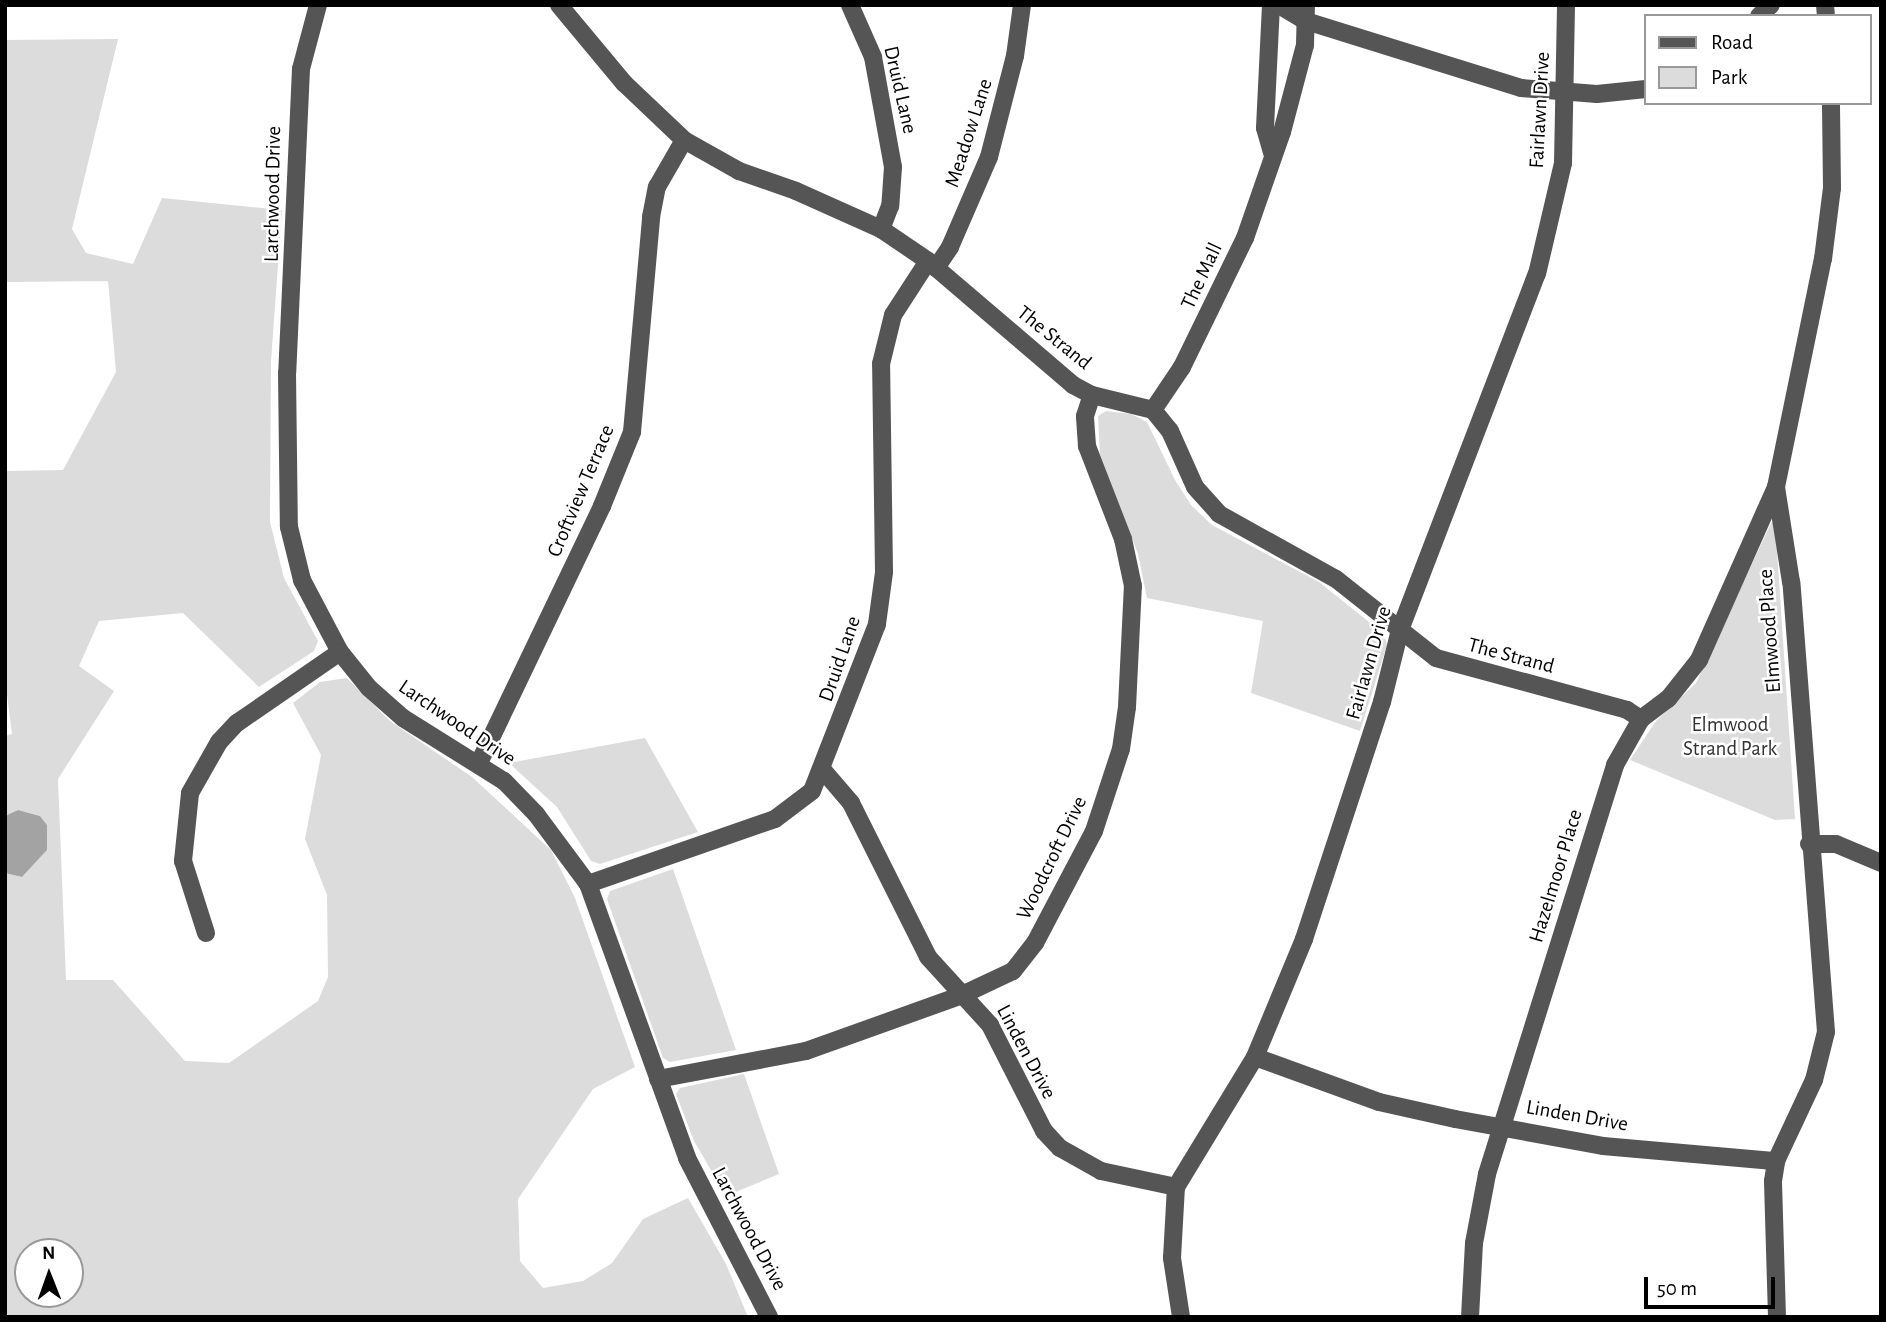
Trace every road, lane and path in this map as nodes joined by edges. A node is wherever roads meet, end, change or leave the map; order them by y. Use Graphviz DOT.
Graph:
graph roads {
  1 [pos="318,5"];
  2 [pos="559,5"];
  3 [pos="850,5"];
  4 [pos="1022,5"];
  5 [pos="1271,5"];
  6 [pos="1279,5"];
  7 [pos="1566,5"];
  8 [pos="1306,13"];
  9 [pos="1644,89"];
  10 [pos="1564,94"];
  11 [pos="1831,105"];
  12 [pos="684,140"];
  13 [pos="1272,153"];
  14 [pos="881,229"];
  15 [pos="932,265"];
  16 [pos="1092,395"];
  17 [pos="1153,410"];
  18 [pos="1776,486"];
  19 [pos="1400,630"];
  20 [pos="340,652"];
  21 [pos="1641,719"];
  22 [pos="479,763"];
  23 [pos="822,769"];
  24 [pos="1809,844"];
  25 [pos="1881,863"];
  26 [pos="588,884"];
  27 [pos="206,933"];
  28 [pos="962,995"];
  29 [pos="1255,1057"];
  30 [pos="658,1079"];
  31 [pos="1504,1126"];
  32 [pos="1776,1161"];
  33 [pos="1176,1187"];
  34 [pos="769,1317"];
  35 [pos="1181,1317"];
  36 [pos="1470,1317"];
  37 [pos="1776,1317"];
  1 -- 20 [label="street, Larchwood Drive"];
  2 -- 12 [label="street, The Strand"];
  3 -- 14 [label="street, Druid Lane"];
  4 -- 15 [label="street, Meadow Lane"];
  5 -- 13 [label="street, The Mall"];
  6 -- 8 [label="street"];
  7 -- 10 [label="street, Fairlawn Drive"];
  8 -- 10 [label="street"];
  8 -- 13 [label="street, The Mall"];
  9 -- 10 [label="street"];
  10 -- 19 [label="street, Fairlawn Drive"];
  11 -- 18 [label="street, Elmwood Place"];
  12 -- 14 [label="street, The Strand"];
  12 -- 22 [label="street, Croftview Terrace"];
  13 -- 17 [label="street, The Mall"];
  14 -- 15 [label="street, The Strand"];
  15 -- 16 [label="street, The Strand"];
  15 -- 23 [label="street, Druid Lane"];
  16 -- 17 [label="street, The Strand"];
  16 -- 28 [label="street, Woodcroft Drive"];
  17 -- 19 [label="street, The Strand"];
  18 -- 21 [label="street, Hazelmoor Place"];
  18 -- 24 [label="street, Elmwood Place"];
  19 -- 21 [label="street, The Strand"];
  19 -- 29 [label="street, Fairlawn Drive"];
  20 -- 22 [label="street, Larchwood Drive"];
  20 -- 27 [label="street"];
  21 -- 31 [label="street, Hazelmoor Place"];
  22 -- 26 [label="street, Larchwood Drive"];
  23 -- 26 [label="street, Druid Lane"];
  23 -- 28 [label="street, Linden Drive"];
  24 -- 25 [label="street"];
  24 -- 32 [label="street, Elmwood Place"];
  26 -- 30 [label="street, Larchwood Drive"];
  28 -- 30 [label="street, Woodcroft Drive"];
  28 -- 33 [label="street, Linden Drive"];
  29 -- 31 [label="street, Linden Drive"];
  29 -- 33 [label="street, Fairlawn Drive"];
  30 -- 34 [label="street, Larchwood Drive"];
  31 -- 32 [label="street, Linden Drive"];
  31 -- 36 [label="street, Hazelmoor Place"];
  32 -- 37 [label="street, Elmwood Place"];
  33 -- 35 [label="street, Fairlawn Drive"];
}
